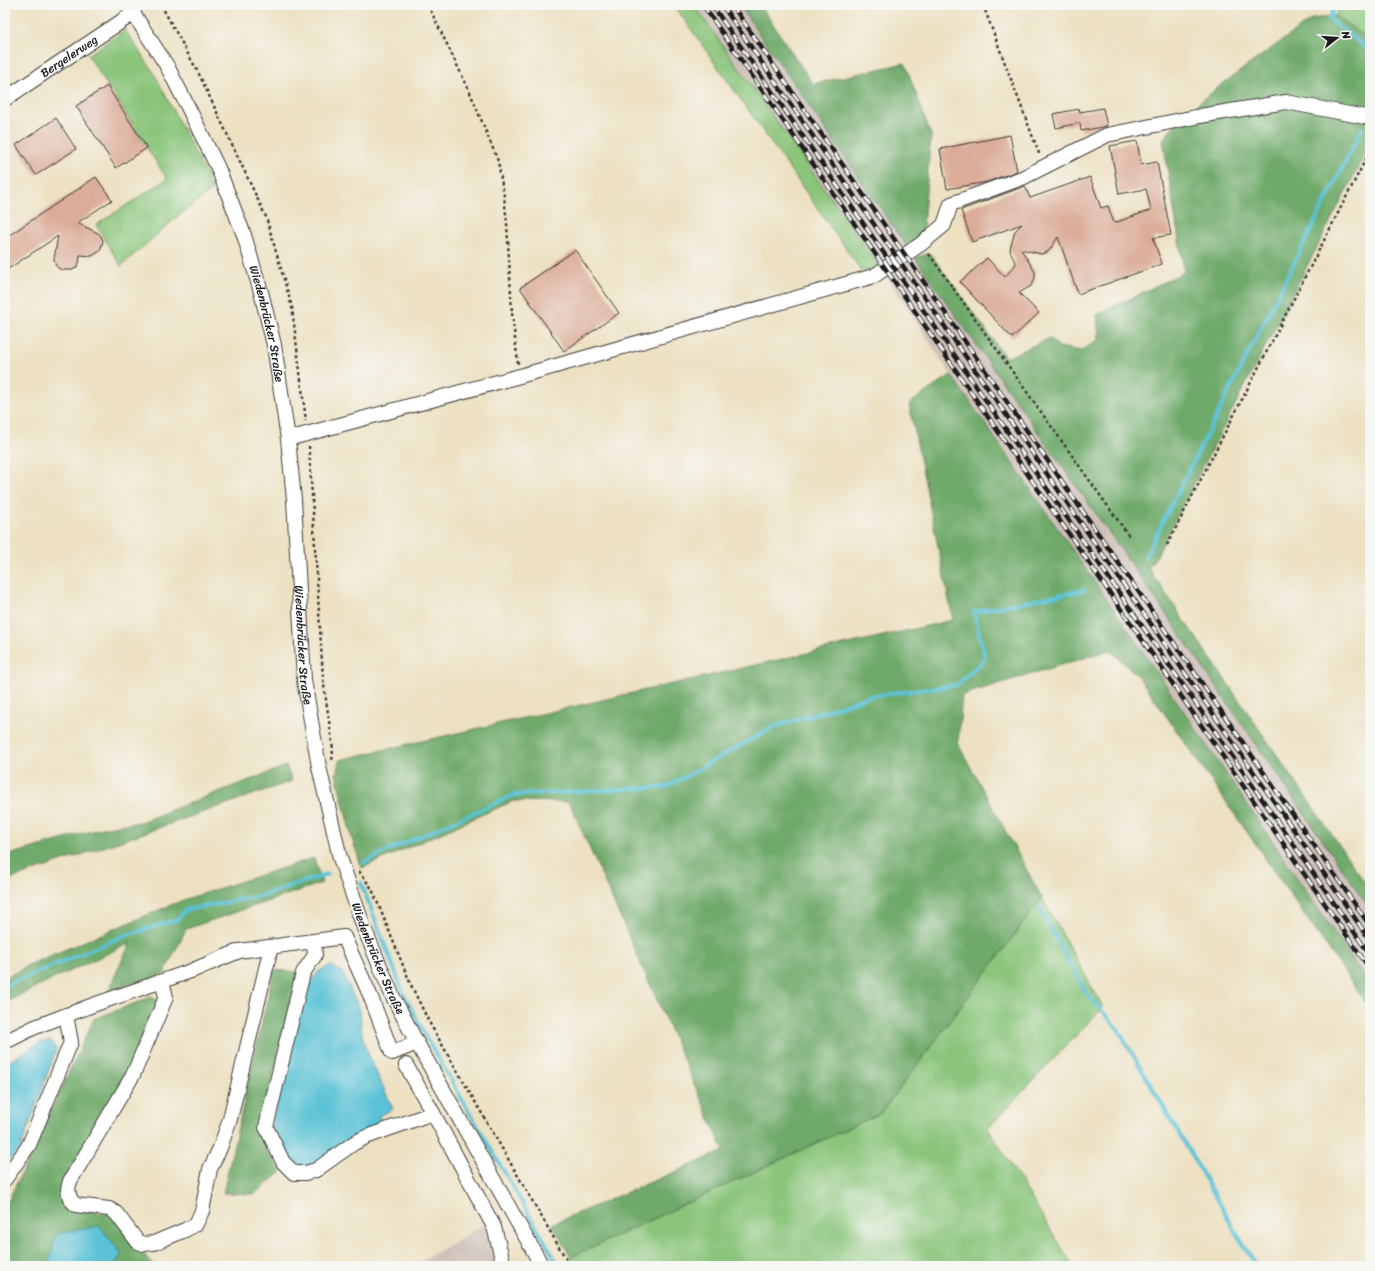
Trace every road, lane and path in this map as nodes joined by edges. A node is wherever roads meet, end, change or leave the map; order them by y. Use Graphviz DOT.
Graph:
graph roads {
  1 [pos="161,5"];
  2 [pos="428,5"];
  3 [pos="983,5"];
  4 [pos="131,9"];
  5 [pos="5,99"];
  6 [pos="1365,117"];
  7 [pos="1370,151"];
  8 [pos="1044,168"];
  9 [pos="922,244"];
  10 [pos="520,376"];
  11 [pos="308,434"];
  12 [pos="288,439"];
  13 [pos="1129,536"];
  14 [pos="1167,545"];
  15 [pos="332,768"];
  16 [pos="359,870"];
  17 [pos="314,941"];
  18 [pos="271,947"];
  19 [pos="162,981"];
  20 [pos="66,1015"];
  21 [pos="5,1042"];
  22 [pos="417,1043"];
  23 [pos="406,1065"];
  24 [pos="433,1113"];
  25 [pos="5,1179"];
  26 [pos="504,1266"];
  27 [pos="542,1266"];
  28 [pos="570,1266"];
  1 -- 11 [label="path"];
  2 -- 10 [label="path"];
  3 -- 8 [label="path"];
  4 -- 5 [label="street, Bergelerweg"];
  4 -- 12 [label="street, Wiedenbrücker Straße"];
  6 -- 8 [label="street"];
  7 -- 14 [label="path"];
  8 -- 9 [label="street"];
  9 -- 10 [label="street"];
  9 -- 13 [label="path"];
  10 -- 11 [label="street"];
  11 -- 12 [label="street"];
  11 -- 15 [label="path"];
  12 -- 22 [label="street, Wiedenbrücker Straße"];
  16 -- 28 [label="path"];
  17 -- 18 [label="street"];
  17 -- 22 [label="street"];
  17 -- 24 [label="street"];
  18 -- 19 [label="street"];
  18 -- 19 [label="street"];
  19 -- 20 [label="street"];
  20 -- 21 [label="street"];
  20 -- 25 [label="street"];
  22 -- 27 [label="street, Wiedenbrücker Straße"];
  23 -- 24 [label="street"];
  24 -- 26 [label="street"];
}
